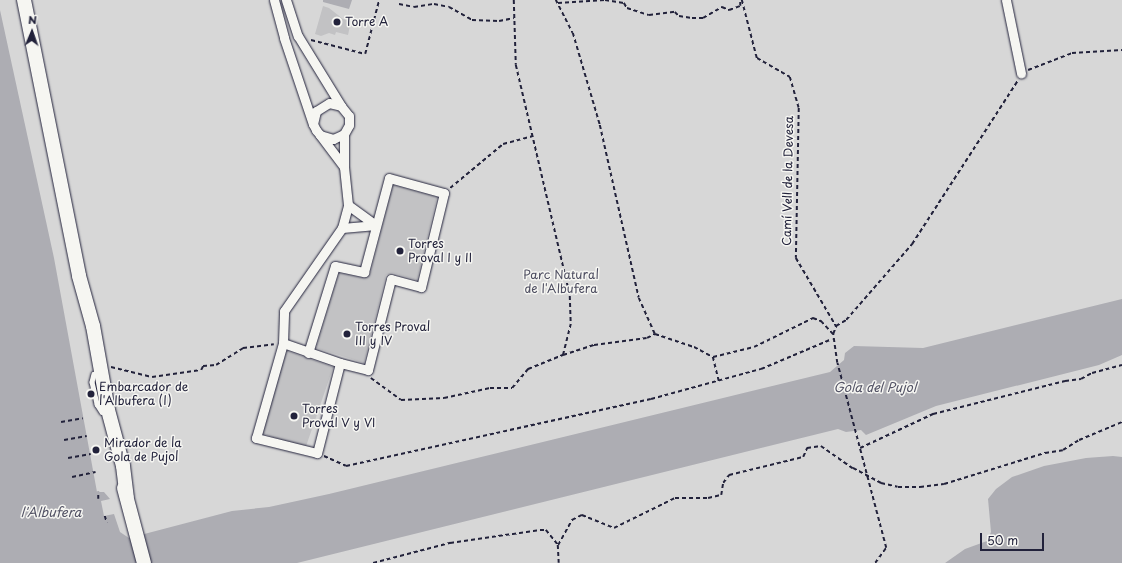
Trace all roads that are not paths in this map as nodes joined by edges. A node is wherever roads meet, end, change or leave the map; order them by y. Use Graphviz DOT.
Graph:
graph roads {
  1 [pos="24,0"];
  2 [pos="274,0"];
  3 [pos="286,0"];
  4 [pos="1006,0"];
  5 [pos="1020,73"];
  6 [pos="341,106"];
  7 [pos="313,124"];
  8 [pos="344,134"];
  9 [pos="320,135"];
  10 [pos="344,167"];
  11 [pos="348,205"];
  12 [pos="376,225"];
  13 [pos="342,228"];
  14 [pos="283,343"];
  15 [pos="308,353"];
  16 [pos="340,363"];
  17 [pos="144,563"];
  1 -- 17 [label="main road"];
  2 -- 7 [label="street"];
  3 -- 6 [label="street"];
  4 -- 5 [label="street"];
  6 -- 7 [label="street"];
  6 -- 8 [label="street"];
  7 -- 9 [label="street"];
  8 -- 9 [label="street"];
  8 -- 10 [label="street"];
  9 -- 10 [label="street"];
  10 -- 11 [label="street"];
  11 -- 12 [label="street"];
  11 -- 13 [label="street"];
  12 -- 13 [label="street"];
  12 -- 15 [label="street"];
  12 -- 16 [label="street"];
  13 -- 14 [label="street"];
  14 -- 15 [label="street"];
  14 -- 16 [label="street"];
  15 -- 16 [label="street"];
}
